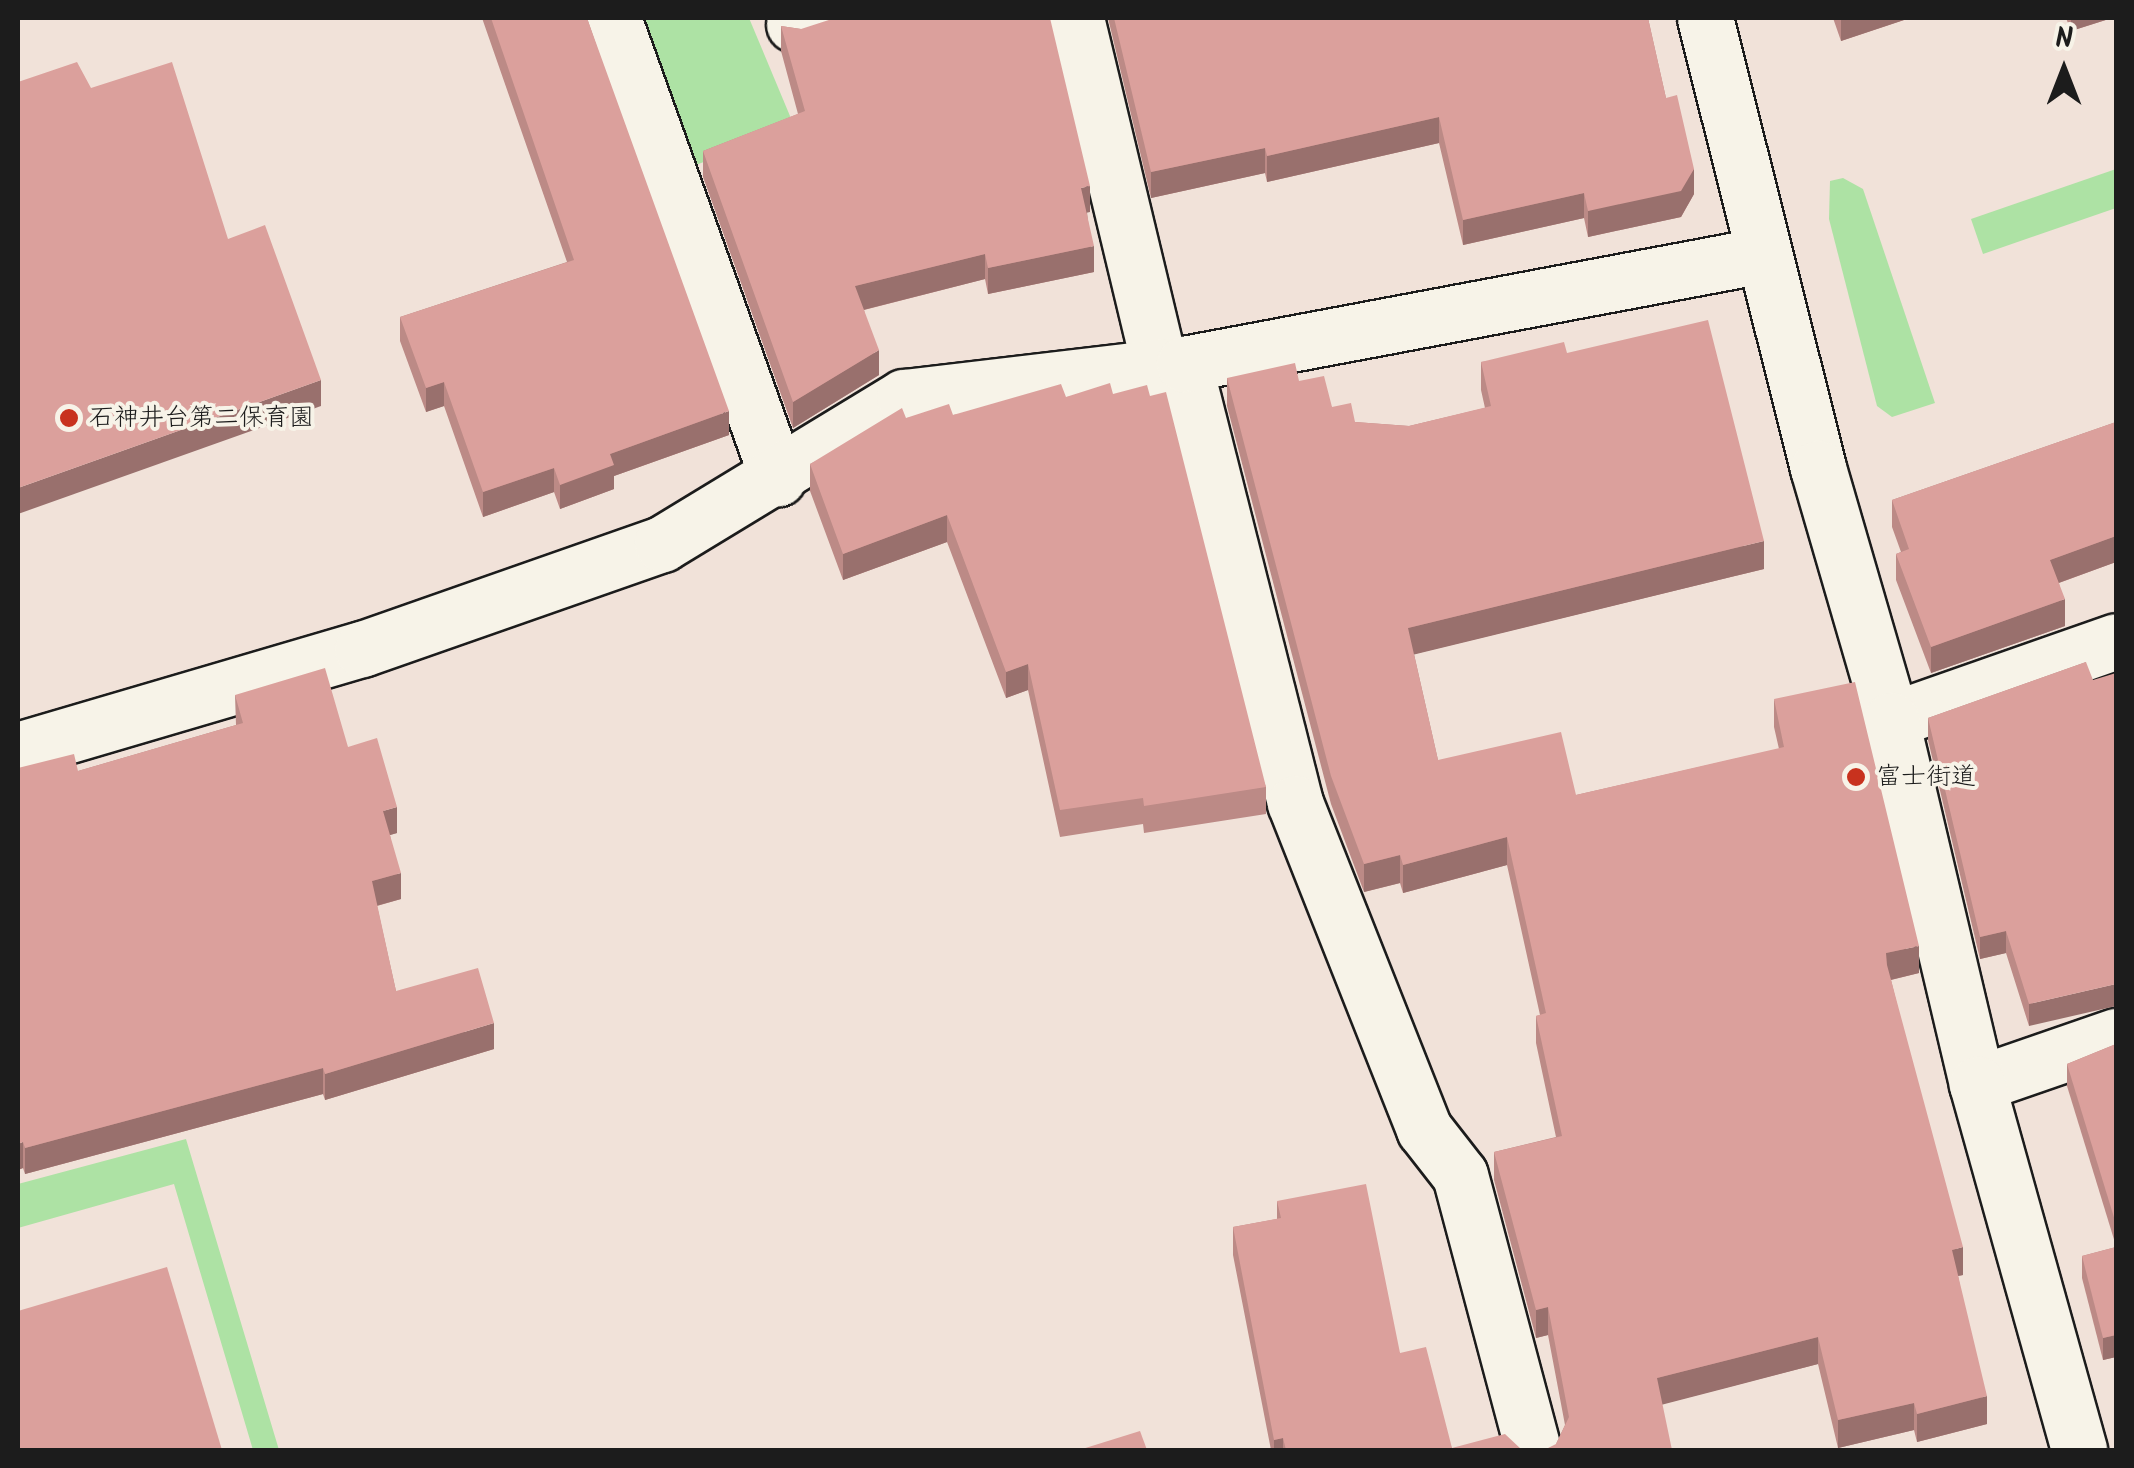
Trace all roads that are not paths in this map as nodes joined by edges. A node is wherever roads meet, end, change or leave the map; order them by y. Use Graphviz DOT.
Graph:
graph roads {
  1 [pos="613,18"];
  2 [pos="1076,18"];
  3 [pos="1705,18"];
  4 [pos="1763,256"];
  5 [pos="1171,364"];
  6 [pos="778,478"];
  7 [pos="2116,642"];
  8 [pos="1891,720"];
  9 [pos="18,750"];
  10 [pos="2116,1036"];
  11 [pos="1977,1084"];
  12 [pos="1533,1450"];
  13 [pos="2078,1450"];
  1 -- 6 [label="street"];
  2 -- 5 [label="street"];
  3 -- 4 [label="street"];
  4 -- 5 [label="street"];
  4 -- 8 [label="street"];
  5 -- 6 [label="street"];
  5 -- 12 [label="street"];
  6 -- 9 [label="street"];
  7 -- 8 [label="street"];
  8 -- 11 [label="street"];
  10 -- 11 [label="street"];
  11 -- 13 [label="street"];
}
